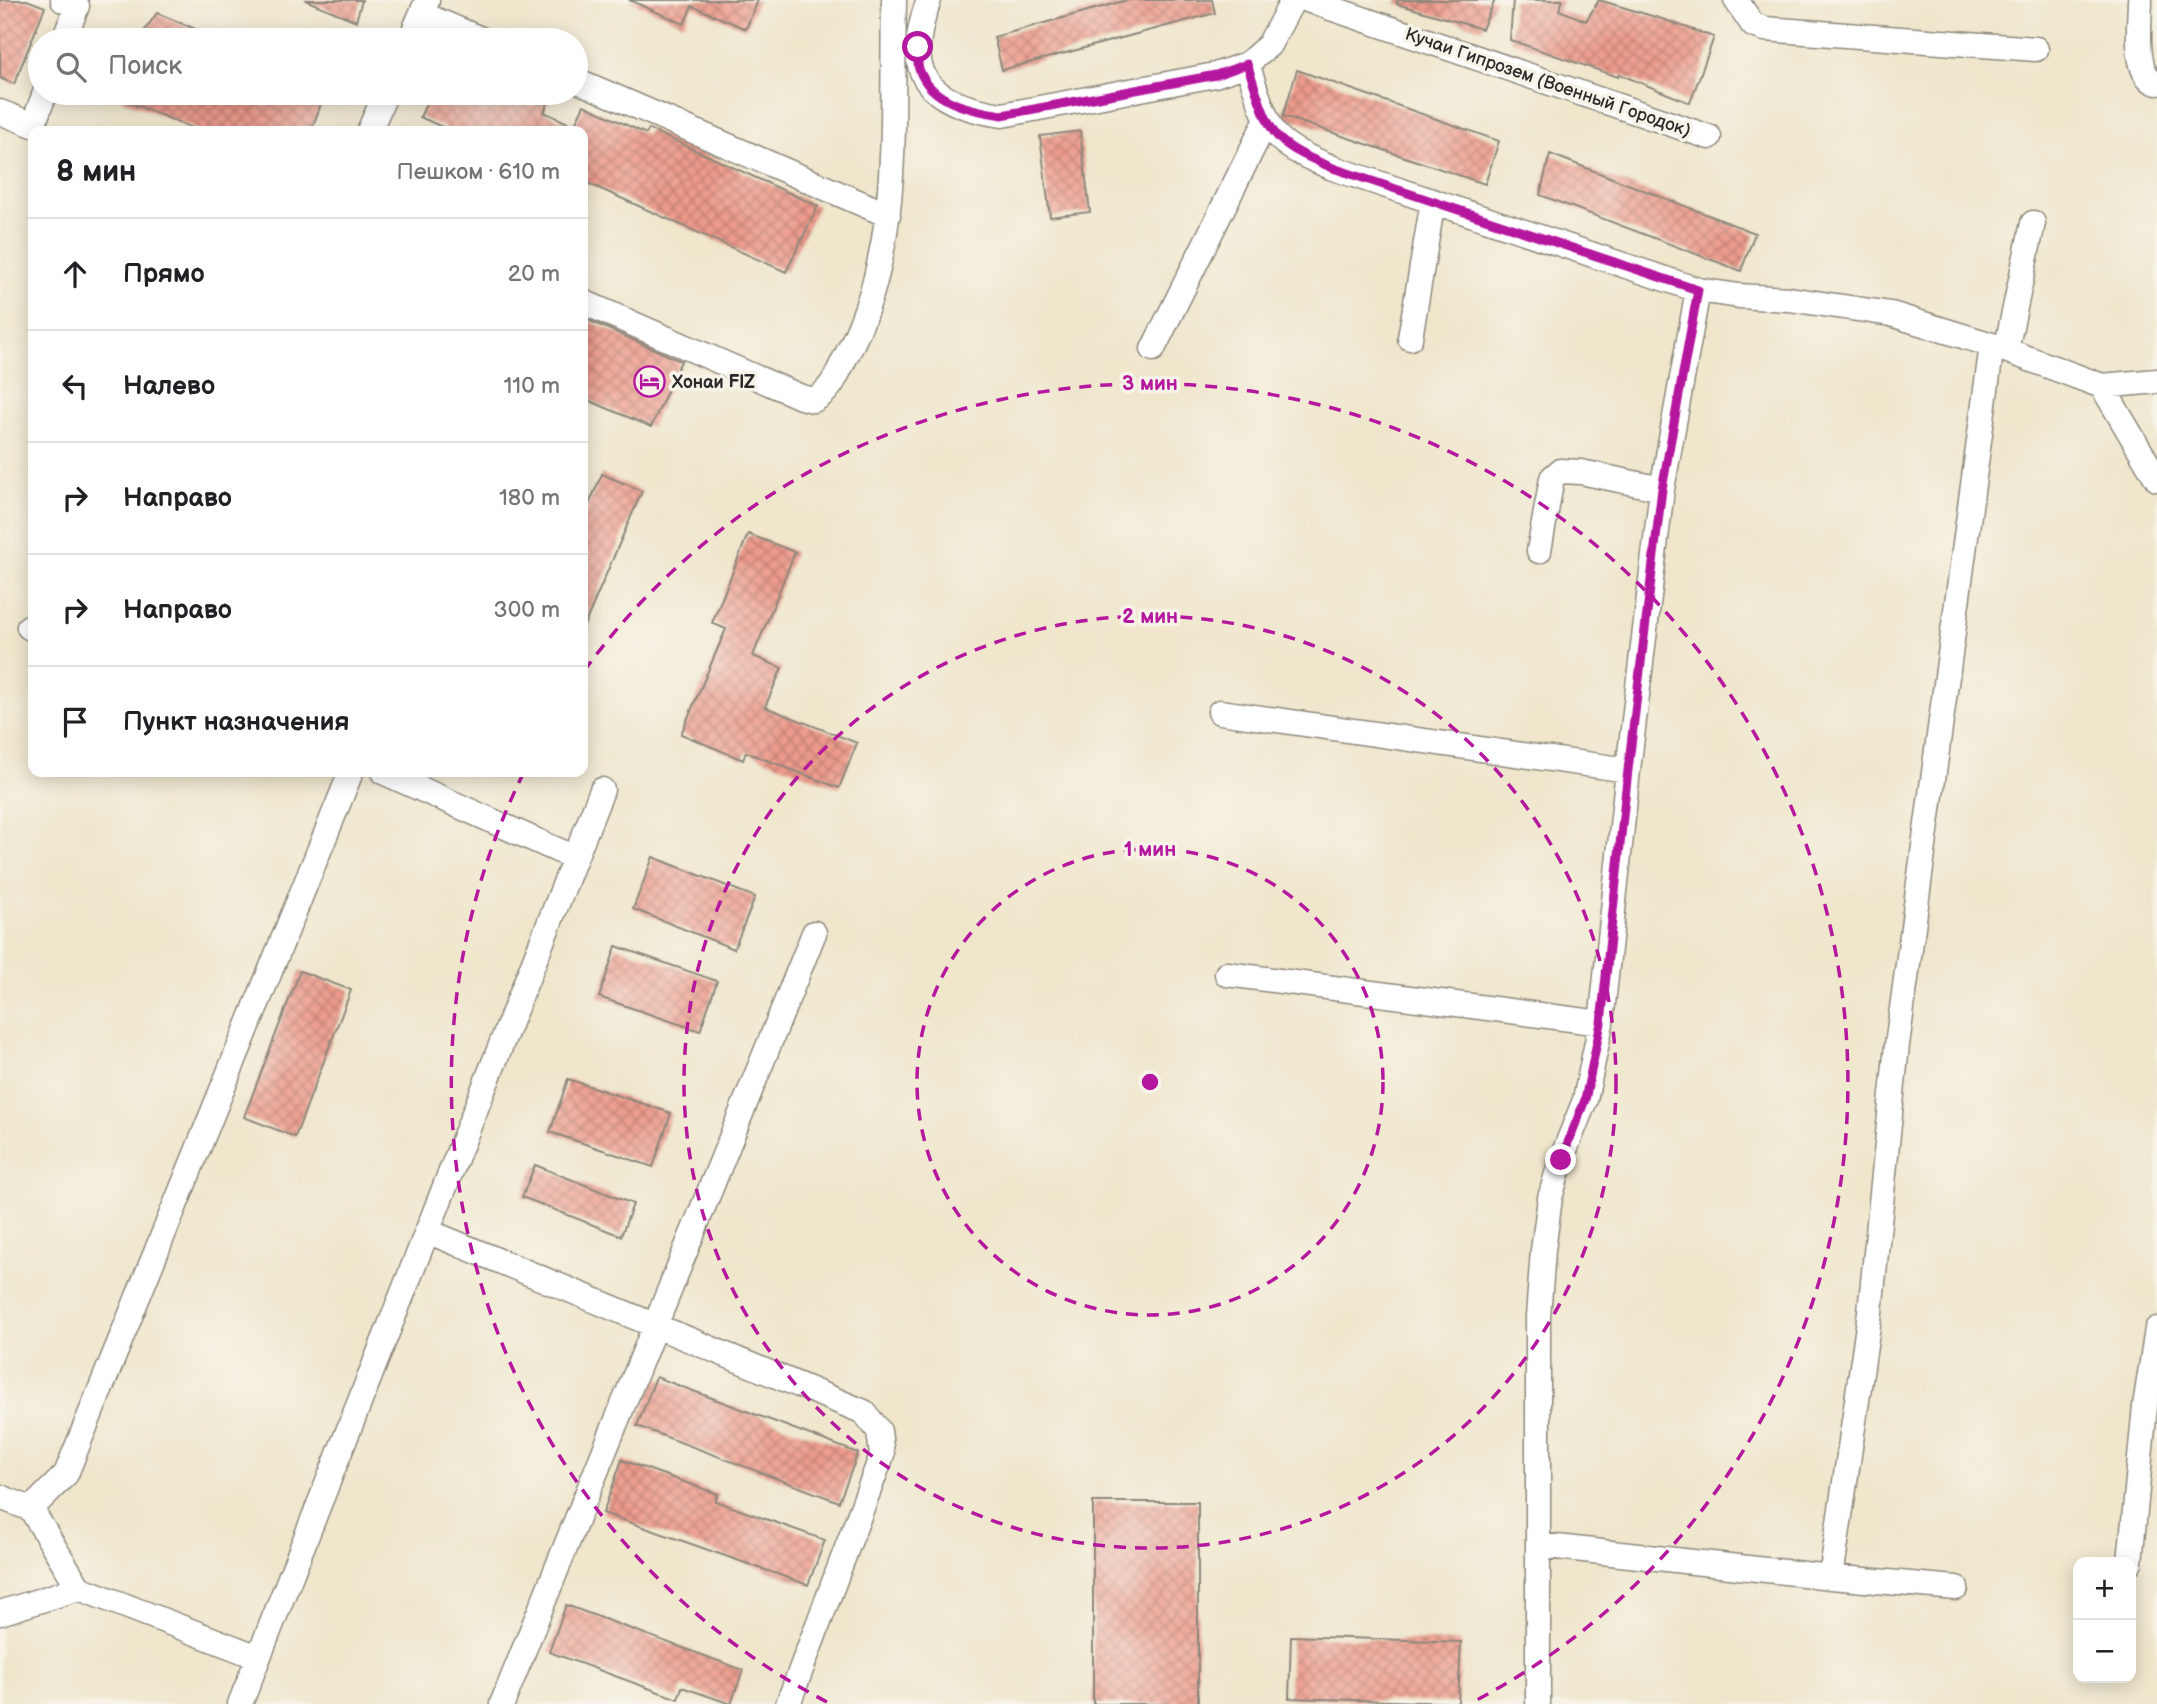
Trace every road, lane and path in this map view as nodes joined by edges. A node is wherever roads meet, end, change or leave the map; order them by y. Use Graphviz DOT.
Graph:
graph roads {
  1 [pos="894,0"];
  2 [pos="929,0"];
  3 [pos="1293,0"];
  4 [pos="1307,0"];
  5 [pos="1736,0"];
  6 [pos="2140,0"];
  7 [pos="73,2"];
  8 [pos="424,7"];
  9 [pos="67,28"];
  10 [pos="415,28"];
  11 [pos="461,28"];
  12 [pos="2036,49"];
  13 [pos="1247,64"];
  14 [pos="2157,83"];
  15 [pos="588,85"];
  16 [pos="40,105"];
  17 [pos="381,105"];
  18 [pos="0,112"];
  19 [pos="1267,118"];
  20 [pos="371,126"];
  21 [pos="1709,137"];
  22 [pos="1433,201"];
  23 [pos="888,215"];
  24 [pos="2033,223"];
  25 [pos="1698,290"];
  26 [pos="588,304"];
  27 [pos="1410,338"];
  28 [pos="1999,348"];
  29 [pos="1153,349"];
  30 [pos="2157,381"];
  31 [pos="2102,386"];
  32 [pos="2157,479"];
  33 [pos="1662,489"];
  34 [pos="1539,551"];
  35 [pos="1220,712"];
  36 [pos="1628,770"];
  37 [pos="349,777"];
  38 [pos="394,777"];
  39 [pos="602,790"];
  40 [pos="575,858"];
  41 [pos="814,933"];
  42 [pos="1227,974"];
  43 [pos="1601,1023"];
  44 [pos="428,1231"];
  45 [pos="656,1325"];
  46 [pos="2157,1329"];
  47 [pos="0,1497"];
  48 [pos="31,1509"];
  49 [pos="1538,1545"];
  50 [pos="2130,1557"];
  51 [pos="1831,1577"];
  52 [pos="79,1588"];
  53 [pos="1956,1588"];
  54 [pos="0,1613"];
  55 [pos="258,1657"];
  56 [pos="240,1704"];
  57 [pos="502,1704"];
  58 [pos="788,1704"];
  59 [pos="1538,1704"];
  1 -- 23 [label="street"];
  2 -- 13 [label="street"];
  3 -- 13 [label="street"];
  4 -- 21 [label="street, Кучаи Гипрозем (Военный Городок)"];
  5 -- 12 [label="street"];
  6 -- 14 [label="street"];
  7 -- 9 [label="street"];
  8 -- 10 [label="street"];
  8 -- 11 [label="street"];
  13 -- 19 [label="street"];
  15 -- 23 [label="street"];
  16 -- 18 [label="street"];
  17 -- 20 [label="street"];
  19 -- 22 [label="street"];
  19 -- 29 [label="street"];
  22 -- 25 [label="street"];
  22 -- 27 [label="street"];
  23 -- 26 [label="street"];
  24 -- 28 [label="street"];
  25 -- 28 [label="street"];
  25 -- 33 [label="street"];
  28 -- 31 [label="street"];
  28 -- 51 [label="street"];
  30 -- 31 [label="street"];
  31 -- 32 [label="street"];
  33 -- 34 [label="street"];
  33 -- 36 [label="street"];
  35 -- 36 [label="street"];
  36 -- 43 [label="street"];
  37 -- 48 [label="street"];
  38 -- 40 [label="street"];
  39 -- 40 [label="street"];
  40 -- 44 [label="street"];
  41 -- 45 [label="street"];
  42 -- 43 [label="street"];
  43 -- 49 [label="street"];
  44 -- 45 [label="street"];
  44 -- 55 [label="street"];
  45 -- 57 [label="street"];
  45 -- 58 [label="street"];
  46 -- 50 [label="street"];
  47 -- 48 [label="street"];
  48 -- 52 [label="street"];
  49 -- 51 [label="street"];
  49 -- 59 [label="street"];
  51 -- 53 [label="street"];
  52 -- 54 [label="street"];
  52 -- 55 [label="street"];
  55 -- 56 [label="street"];
}
